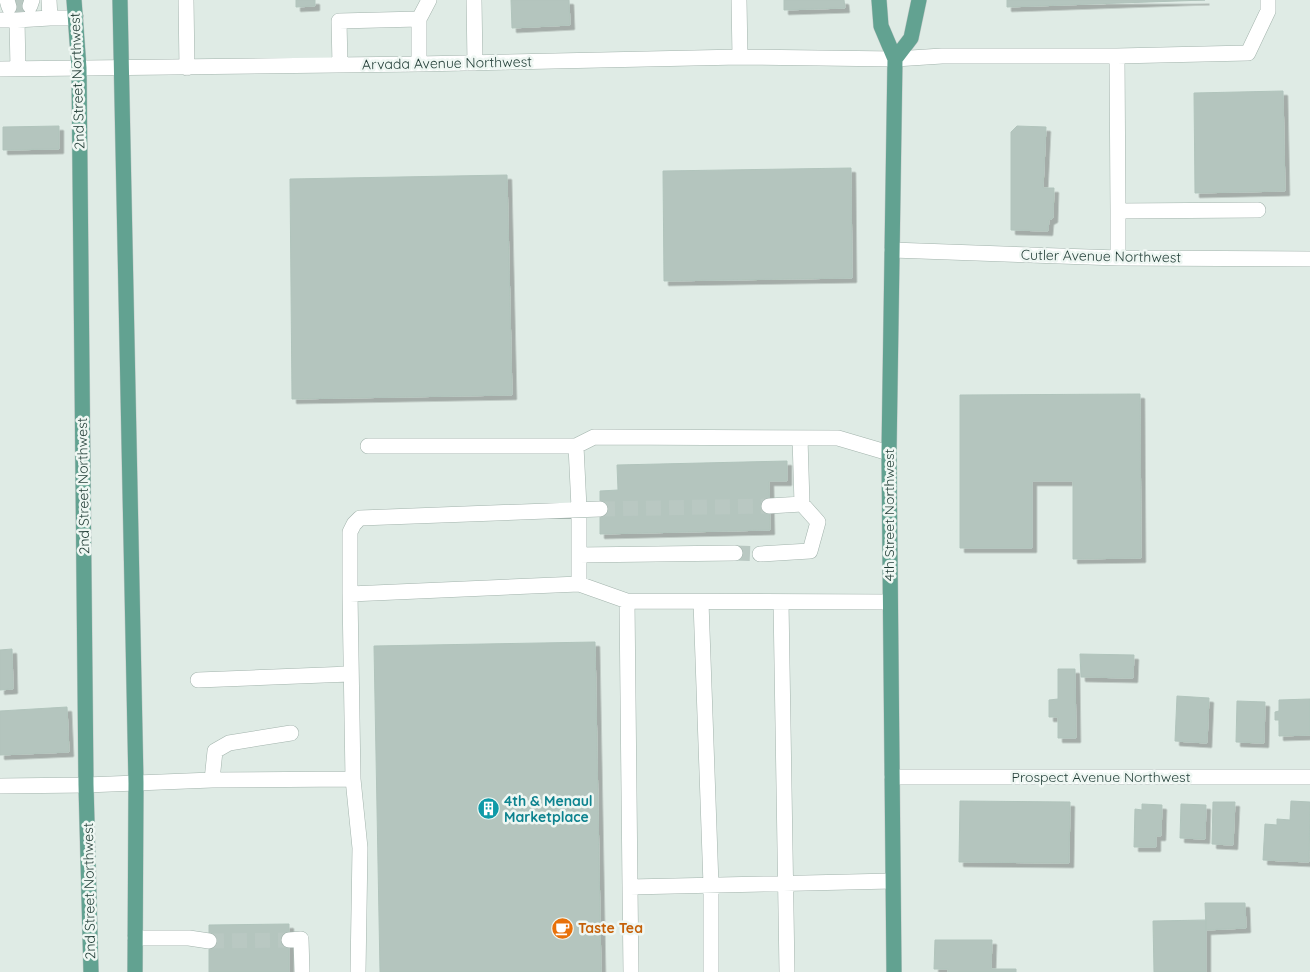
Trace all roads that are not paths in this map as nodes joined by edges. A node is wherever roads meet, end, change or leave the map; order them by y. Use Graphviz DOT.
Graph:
graph roads {
  1 [pos="49,0"];
  2 [pos="74,0"];
  3 [pos="120,0"];
  4 [pos="186,0"];
  5 [pos="429,0"];
  6 [pos="474,0"];
  7 [pos="738,0"];
  8 [pos="879,0"];
  9 [pos="920,0"];
  10 [pos="1268,0"];
  11 [pos="11,9"];
  12 [pos="50,18"];
  13 [pos="76,18"];
  14 [pos="419,19"];
  15 [pos="0,20"];
  16 [pos="1117,56"];
  17 [pos="740,58"];
  18 [pos="895,59"];
  19 [pos="475,63"];
  20 [pos="420,64"];
  21 [pos="340,65"];
  22 [pos="79,68"];
  23 [pos="187,68"];
  24 [pos="0,69"];
  25 [pos="18,69"];
  26 [pos="122,69"];
  27 [pos="1118,210"];
  28 [pos="1258,210"];
  29 [pos="892,250"];
  30 [pos="1118,258"];
  31 [pos="1310,259"];
  32 [pos="800,438"];
  33 [pos="368,446"];
  34 [pos="576,446"];
  35 [pos="889,453"];
  36 [pos="802,504"];
  37 [pos="769,506"];
  38 [pos="579,508"];
  39 [pos="600,509"];
  40 [pos="735,553"];
  41 [pos="760,554"];
  42 [pos="579,555"];
  43 [pos="579,584"];
  44 [pos="350,594"];
  45 [pos="627,601"];
  46 [pos="701,602"];
  47 [pos="781,602"];
  48 [pos="889,602"];
  49 [pos="350,674"];
  50 [pos="198,680"];
  51 [pos="291,733"];
  52 [pos="892,777"];
  53 [pos="1310,777"];
  54 [pos="353,779"];
  55 [pos="212,780"];
  56 [pos="136,782"];
  57 [pos="86,785"];
  58 [pos="0,786"];
  59 [pos="892,882"];
  60 [pos="786,884"];
  61 [pos="711,885"];
  62 [pos="630,887"];
  63 [pos="135,938"];
  64 [pos="295,939"];
  65 [pos="209,941"];
  66 [pos="91,972"];
  67 [pos="135,972"];
  68 [pos="302,972"];
  69 [pos="358,972"];
  70 [pos="632,972"];
  71 [pos="711,972"];
  72 [pos="787,972"];
  73 [pos="894,972"];
  1 -- 12 [label="street"];
  2 -- 13 [label="main road, 2nd Street Northwest"];
  3 -- 26 [label="main road"];
  4 -- 23 [label="street"];
  5 -- 14 [label="street"];
  6 -- 19 [label="street"];
  7 -- 17 [label="street"];
  8 -- 18 [label="main road, 4th Street Northwest"];
  9 -- 18 [label="main road"];
  10 -- 16 [label="street, Arvada Avenue Northwest"];
  11 -- 12 [label="street"];
  11 -- 15 [label="street"];
  11 -- 25 [label="street"];
  12 -- 13 [label="street"];
  13 -- 22 [label="main road, 2nd Street Northwest"];
  14 -- 20 [label="street"];
  14 -- 21 [label="street"];
  16 -- 18 [label="street, Arvada Avenue Northwest"];
  16 -- 27 [label="street"];
  17 -- 18 [label="street, Arvada Avenue Northwest"];
  17 -- 19 [label="street, Arvada Avenue Northwest"];
  18 -- 29 [label="main road, 4th Street Northwest"];
  19 -- 20 [label="street, Arvada Avenue Northwest"];
  20 -- 21 [label="street, Arvada Avenue Northwest"];
  21 -- 23 [label="street, Arvada Avenue Northwest"];
  22 -- 25 [label="street, Arvada Avenue Northwest"];
  22 -- 26 [label="street, Arvada Avenue Northwest"];
  22 -- 57 [label="main road, 2nd Street Northwest"];
  23 -- 26 [label="street, Arvada Avenue Northwest"];
  24 -- 25 [label="street, Arvada Avenue Northwest"];
  26 -- 56 [label="main road"];
  27 -- 28 [label="street"];
  27 -- 30 [label="street"];
  29 -- 30 [label="street, Cutler Avenue Northwest"];
  29 -- 35 [label="main road, 4th Street Northwest"];
  30 -- 31 [label="street, Cutler Avenue Northwest"];
  32 -- 34 [label="street"];
  32 -- 35 [label="street"];
  32 -- 36 [label="street"];
  33 -- 34 [label="street"];
  34 -- 38 [label="street"];
  35 -- 48 [label="main road, 4th Street Northwest"];
  36 -- 37 [label="street"];
  36 -- 41 [label="street"];
  38 -- 39 [label="street"];
  38 -- 42 [label="street"];
  38 -- 44 [label="street"];
  40 -- 42 [label="street"];
  42 -- 43 [label="street"];
  43 -- 44 [label="street"];
  43 -- 45 [label="street"];
  44 -- 49 [label="street"];
  45 -- 46 [label="street"];
  45 -- 62 [label="street"];
  46 -- 47 [label="street"];
  46 -- 61 [label="street"];
  47 -- 48 [label="street"];
  47 -- 60 [label="street"];
  48 -- 52 [label="main road, 4th Street Northwest"];
  49 -- 50 [label="street"];
  49 -- 54 [label="street"];
  51 -- 55 [label="street"];
  52 -- 53 [label="street, Prospect Avenue Northwest"];
  52 -- 59 [label="main road, 4th Street Northwest"];
  54 -- 55 [label="street"];
  54 -- 69 [label="street"];
  55 -- 56 [label="street"];
  56 -- 57 [label="street"];
  56 -- 63 [label="main road"];
  57 -- 58 [label="street"];
  57 -- 66 [label="main road, 2nd Street Northwest"];
  59 -- 60 [label="street"];
  59 -- 73 [label="main road, 4th Street Northwest"];
  60 -- 61 [label="street"];
  60 -- 72 [label="street"];
  61 -- 62 [label="street"];
  61 -- 71 [label="street"];
  62 -- 70 [label="street"];
  63 -- 65 [label="street"];
  63 -- 67 [label="main road"];
  64 -- 68 [label="street"];
}
